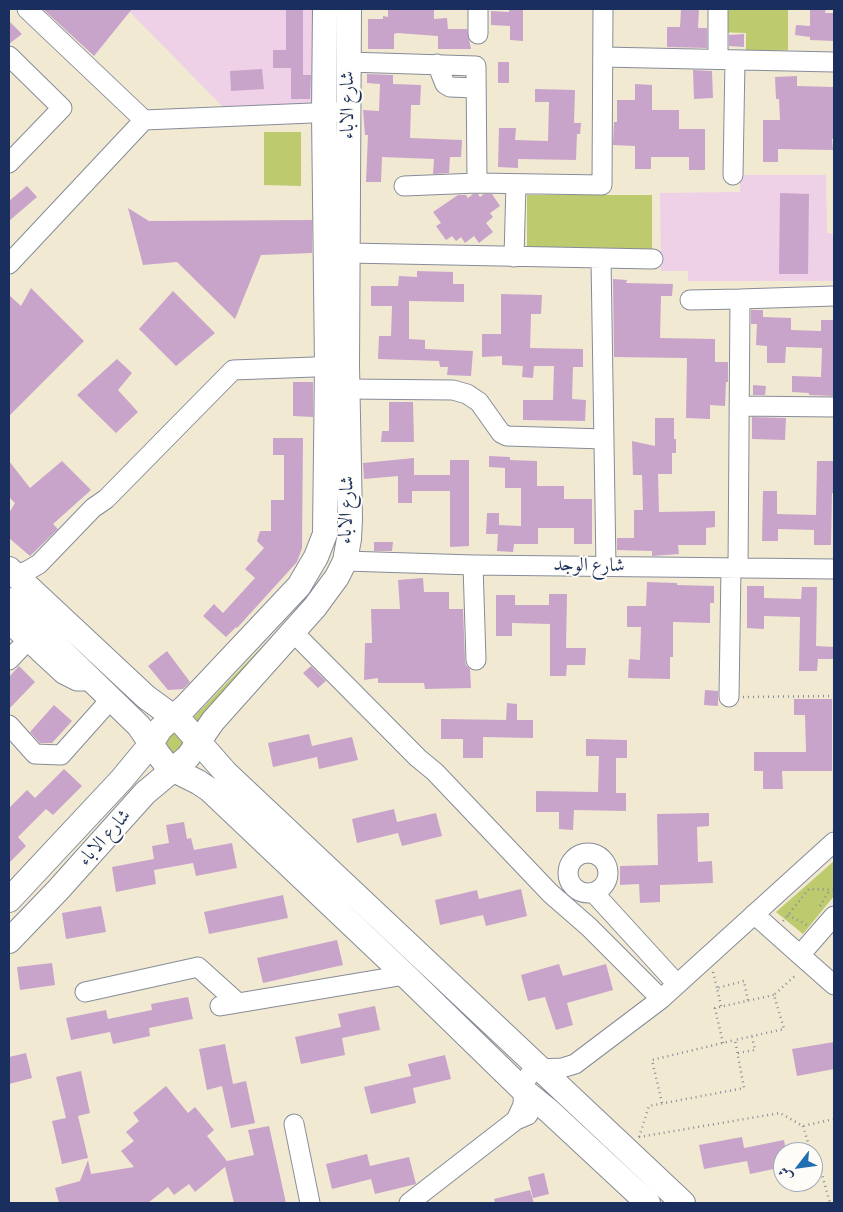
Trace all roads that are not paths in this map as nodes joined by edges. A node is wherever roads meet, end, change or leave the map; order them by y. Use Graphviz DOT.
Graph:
graph roads {
  1 [pos="27,9"];
  2 [pos="326,9"];
  3 [pos="349,9"];
  4 [pos="478,9"];
  5 [pos="602,9"];
  6 [pos="718,9"];
  7 [pos="478,34"];
  8 [pos="9,56"];
  9 [pos="603,57"];
  10 [pos="726,60"];
  11 [pos="348,62"];
  12 [pos="834,62"];
  13 [pos="336,112"];
  14 [pos="144,120"];
  15 [pos="9,163"];
  16 [pos="733,175"];
  17 [pos="477,183"];
  18 [pos="516,184"];
  19 [pos="404,186"];
  20 [pos="348,253"];
  21 [pos="514,257"];
  22 [pos="602,258"];
  23 [pos="653,260"];
  24 [pos="9,264"];
  25 [pos="834,296"];
  26 [pos="740,299"];
  27 [pos="690,300"];
  28 [pos="340,374"];
  29 [pos="739,406"];
  30 [pos="834,408"];
  31 [pos="604,439"];
  32 [pos="106,500"];
  33 [pos="324,534"];
  34 [pos="347,550"];
  35 [pos="473,565"];
  36 [pos="606,566"];
  37 [pos="734,568"];
  38 [pos="834,569"];
  39 [pos="11,573"];
  40 [pos="36,593"];
  41 [pos="13,612"];
  42 [pos="293,632"];
  43 [pos="27,641"];
  44 [pos="9,660"];
  45 [pos="476,660"];
  46 [pos="92,681"];
  47 [pos="729,697"];
  48 [pos="111,699"];
  49 [pos="173,717"];
  50 [pos="9,725"];
  51 [pos="199,742"];
  52 [pos="151,744"];
  53 [pos="174,770"];
  54 [pos="834,842"];
  55 [pos="593,892"];
  56 [pos="9,900"];
  57 [pos="754,914"];
  58 [pos="826,914"];
  59 [pos="9,941"];
  60 [pos="805,959"];
  61 [pos="405,975"];
  62 [pos="677,984"];
  63 [pos="834,985"];
  64 [pos="85,992"];
  65 [pos="661,999"];
  66 [pos="575,1064"];
  67 [pos="540,1069"];
  68 [pos="522,1089"];
  69 [pos="566,1094"];
  70 [pos="549,1111"];
  71 [pos="516,1120"];
  72 [pos="294,1124"];
  73 [pos="310,1203"];
  74 [pos="409,1203"];
  75 [pos="648,1203"];
  76 [pos="683,1203"];
  1 -- 14 [label="street"];
  2 -- 13 [label="main road, شارع الاباء"];
  3 -- 11 [label="main road, شارع الاباء"];
  4 -- 7 [label="street"];
  5 -- 9 [label="street"];
  6 -- 10 [label="street"];
  8 -- 15 [label="street"];
  9 -- 10 [label="street"];
  9 -- 18 [label="street"];
  10 -- 12 [label="street"];
  10 -- 16 [label="street"];
  11 -- 13 [label="main road, شارع الاباء"];
  11 -- 17 [label="street"];
  13 -- 14 [label="street"];
  13 -- 20 [label="main road, شارع الاباء"];
  13 -- 28 [label="main road, شارع الاباء"];
  14 -- 24 [label="street"];
  17 -- 18 [label="street"];
  17 -- 19 [label="street"];
  18 -- 21 [label="street"];
  20 -- 21 [label="street"];
  20 -- 28 [label="main road, شارع الاباء"];
  21 -- 22 [label="street"];
  22 -- 23 [label="street"];
  22 -- 31 [label="street"];
  25 -- 26 [label="street"];
  26 -- 27 [label="street"];
  26 -- 29 [label="street"];
  28 -- 31 [label="street"];
  28 -- 32 [label="street"];
  28 -- 33 [label="main road, شارع الاباء"];
  28 -- 34 [label="main road, شارع الاباء"];
  29 -- 30 [label="street"];
  29 -- 37 [label="street"];
  31 -- 36 [label="street"];
  32 -- 39 [label="street"];
  32 -- 40 [label="street"];
  33 -- 34 [label="main road"];
  33 -- 49 [label="main road, شارع الاباء"];
  34 -- 35 [label="street, شارع الوجد"];
  34 -- 42 [label="main road, شارع الاباء"];
  35 -- 36 [label="street, شارع الوجد"];
  35 -- 45 [label="street"];
  36 -- 37 [label="street, شارع الوجد"];
  37 -- 38 [label="street, شارع الوجد"];
  37 -- 47 [label="street"];
  39 -- 40 [label="main road"];
  40 -- 41 [label="street"];
  40 -- 49 [label="main road"];
  41 -- 43 [label="street"];
  41 -- 46 [label="main road"];
  42 -- 51 [label="main road, شارع الاباء"];
  42 -- 65 [label="street"];
  43 -- 44 [label="street"];
  43 -- 46 [label="street"];
  46 -- 48 [label="main road"];
  48 -- 50 [label="street"];
  48 -- 52 [label="main road"];
  49 -- 51 [label="main road"];
  49 -- 52 [label="main road, شارع الاباء"];
  51 -- 53 [label="main road, شارع الاباء"];
  51 -- 67 [label="main road"];
  52 -- 53 [label="main road"];
  52 -- 56 [label="main road, شارع الاباء"];
  53 -- 59 [label="main road, شارع الاباء"];
  53 -- 61 [label="main road"];
  54 -- 57 [label="street"];
  55 -- 62 [label="street"];
  57 -- 60 [label="street"];
  57 -- 62 [label="street"];
  58 -- 60 [label="street"];
  60 -- 63 [label="street"];
  61 -- 64 [label="street"];
  61 -- 68 [label="main road"];
  62 -- 65 [label="street"];
  65 -- 66 [label="street"];
  66 -- 67 [label="street"];
  66 -- 69 [label="street"];
  67 -- 68 [label="street"];
  67 -- 69 [label="main road"];
  68 -- 70 [label="main road"];
  68 -- 71 [label="street"];
  69 -- 70 [label="street"];
  69 -- 76 [label="main road"];
  70 -- 71 [label="street"];
  70 -- 75 [label="main road"];
  71 -- 74 [label="street"];
  72 -- 73 [label="street"];
}
